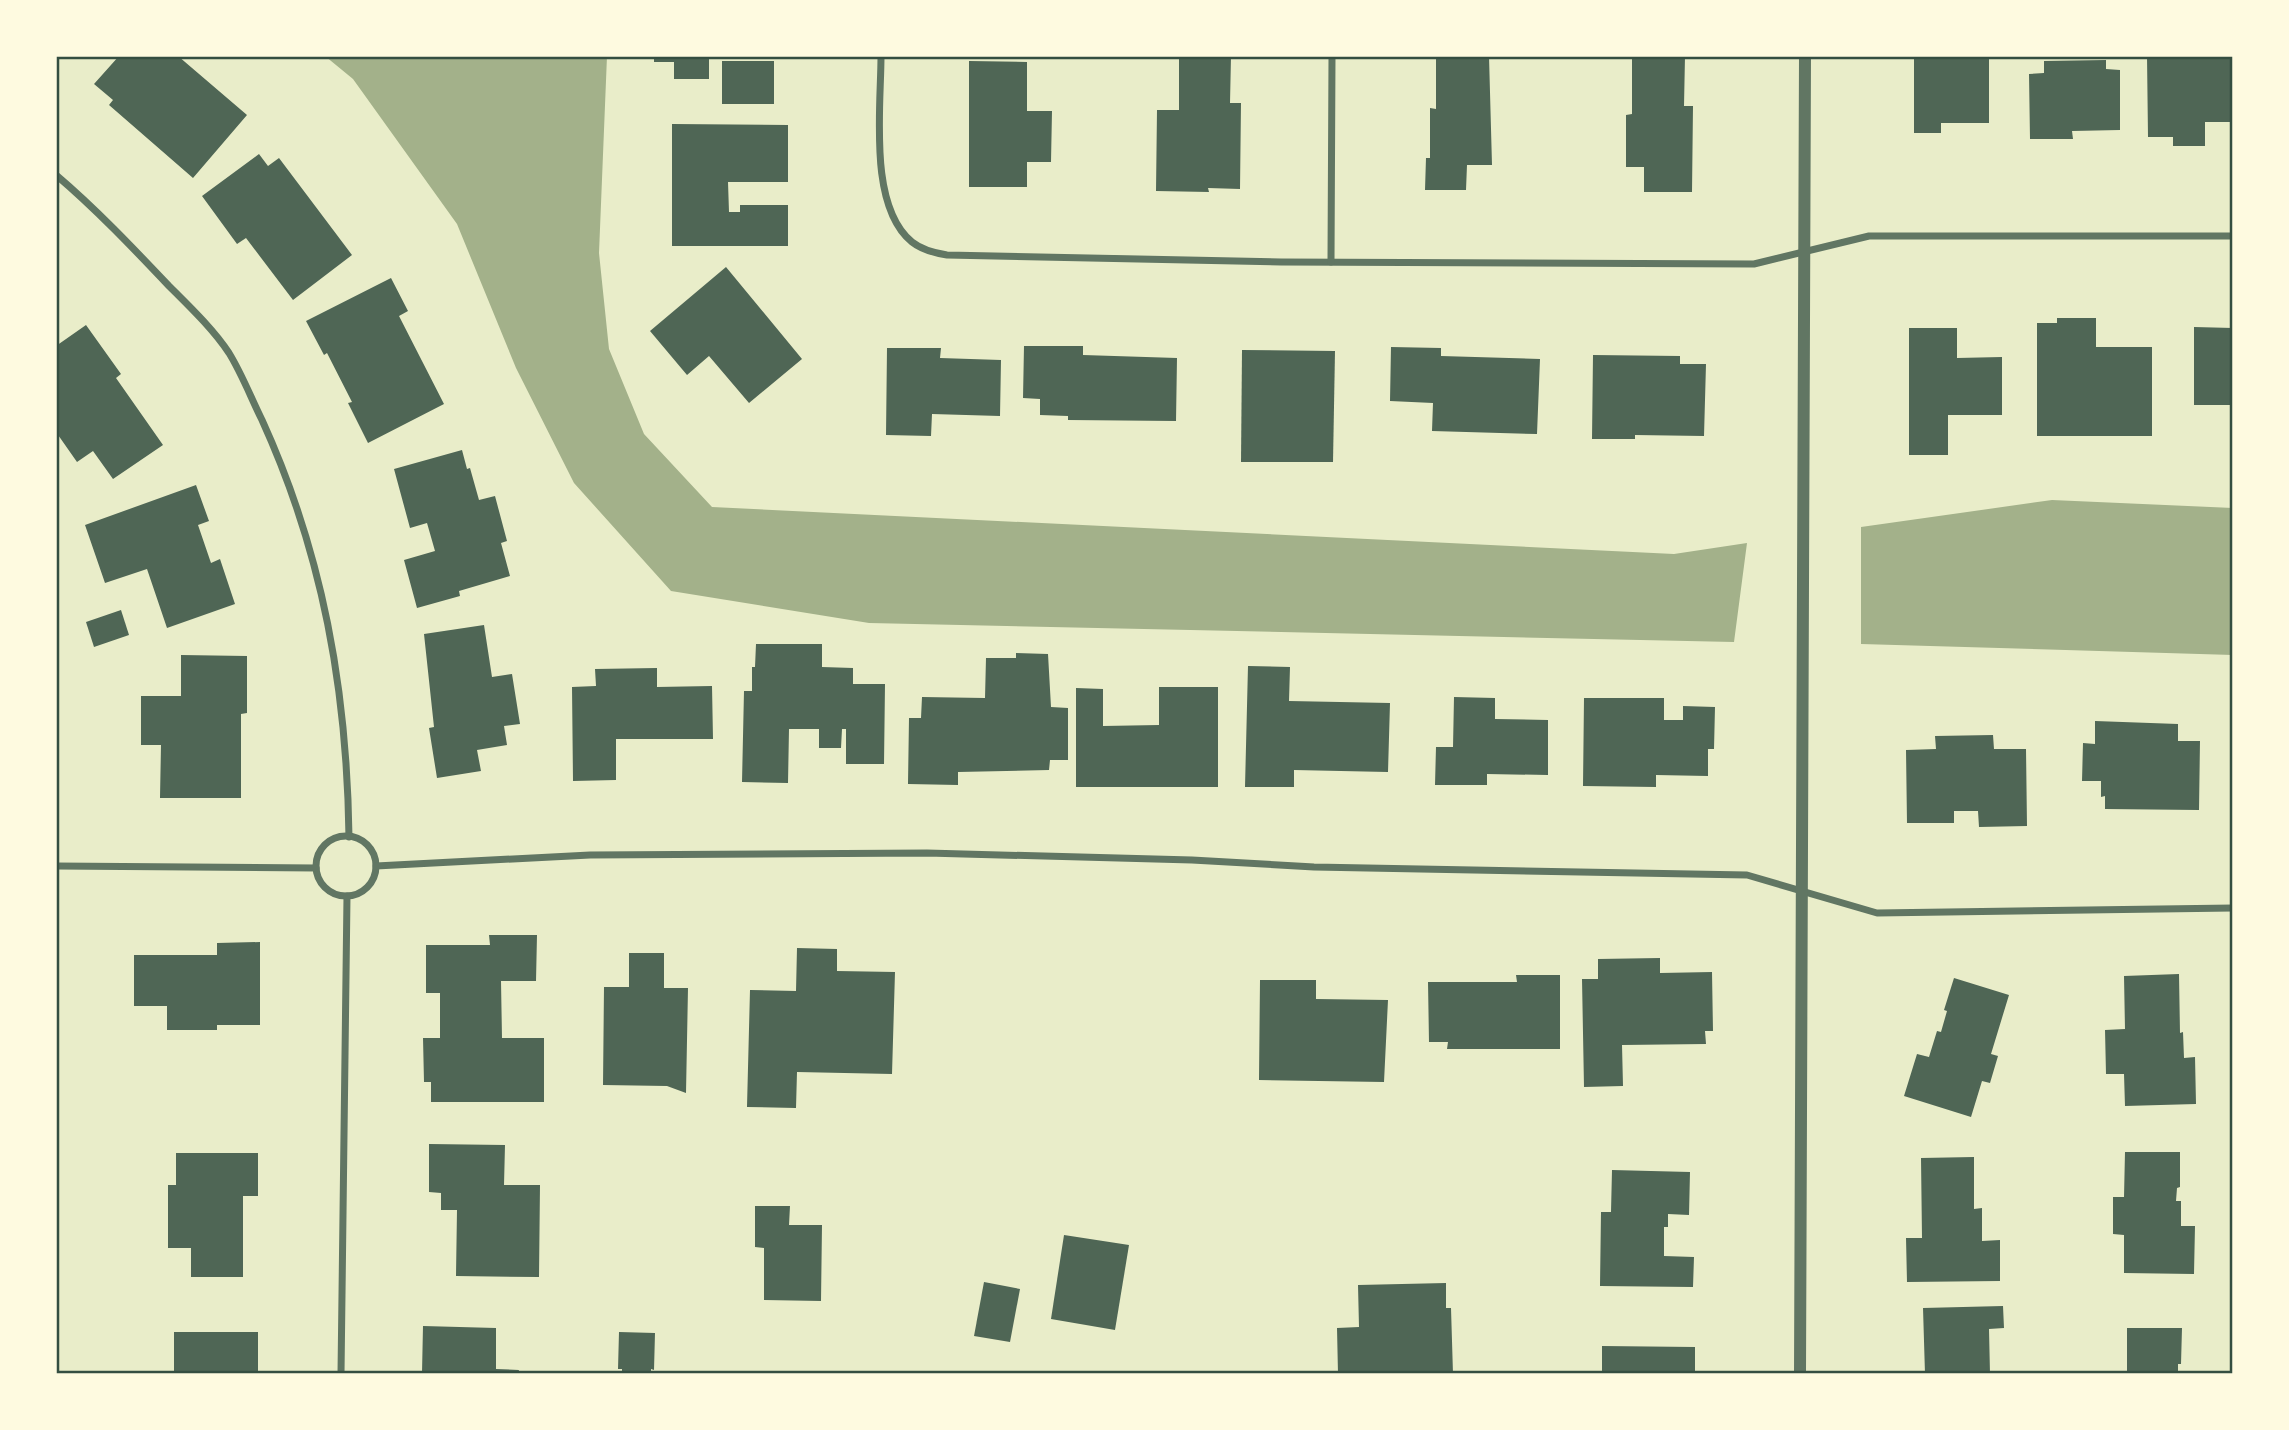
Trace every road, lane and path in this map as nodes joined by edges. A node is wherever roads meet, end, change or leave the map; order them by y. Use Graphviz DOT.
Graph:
graph roads {
  1 [pos="881,56"];
  2 [pos="1332,56"];
  3 [pos="1805,56"];
  4 [pos="56,175"];
  5 [pos="2233,236"];
  6 [pos="1804,251"];
  7 [pos="1331,262"];
  8 [pos="349,837"];
  9 [pos="56,866"];
  10 [pos="376,866"];
  11 [pos="316,868"];
  12 [pos="1802,891"];
  13 [pos="347,896"];
  14 [pos="2233,908"];
  15 [pos="341,1374"];
  16 [pos="1800,1374"];
  1 -- 7 [label="street"];
  2 -- 7 [label="street"];
  3 -- 6 [label="street"];
  4 -- 8 [label="street"];
  5 -- 6 [label="street"];
  6 -- 7 [label="street"];
  6 -- 12 [label="street"];
  8 -- 10 [label="street"];
  8 -- 11 [label="street"];
  9 -- 11 [label="street"];
  10 -- 12 [label="street"];
  10 -- 13 [label="street"];
  11 -- 13 [label="street"];
  12 -- 14 [label="street"];
  12 -- 16 [label="street"];
  13 -- 15 [label="street"];
}
